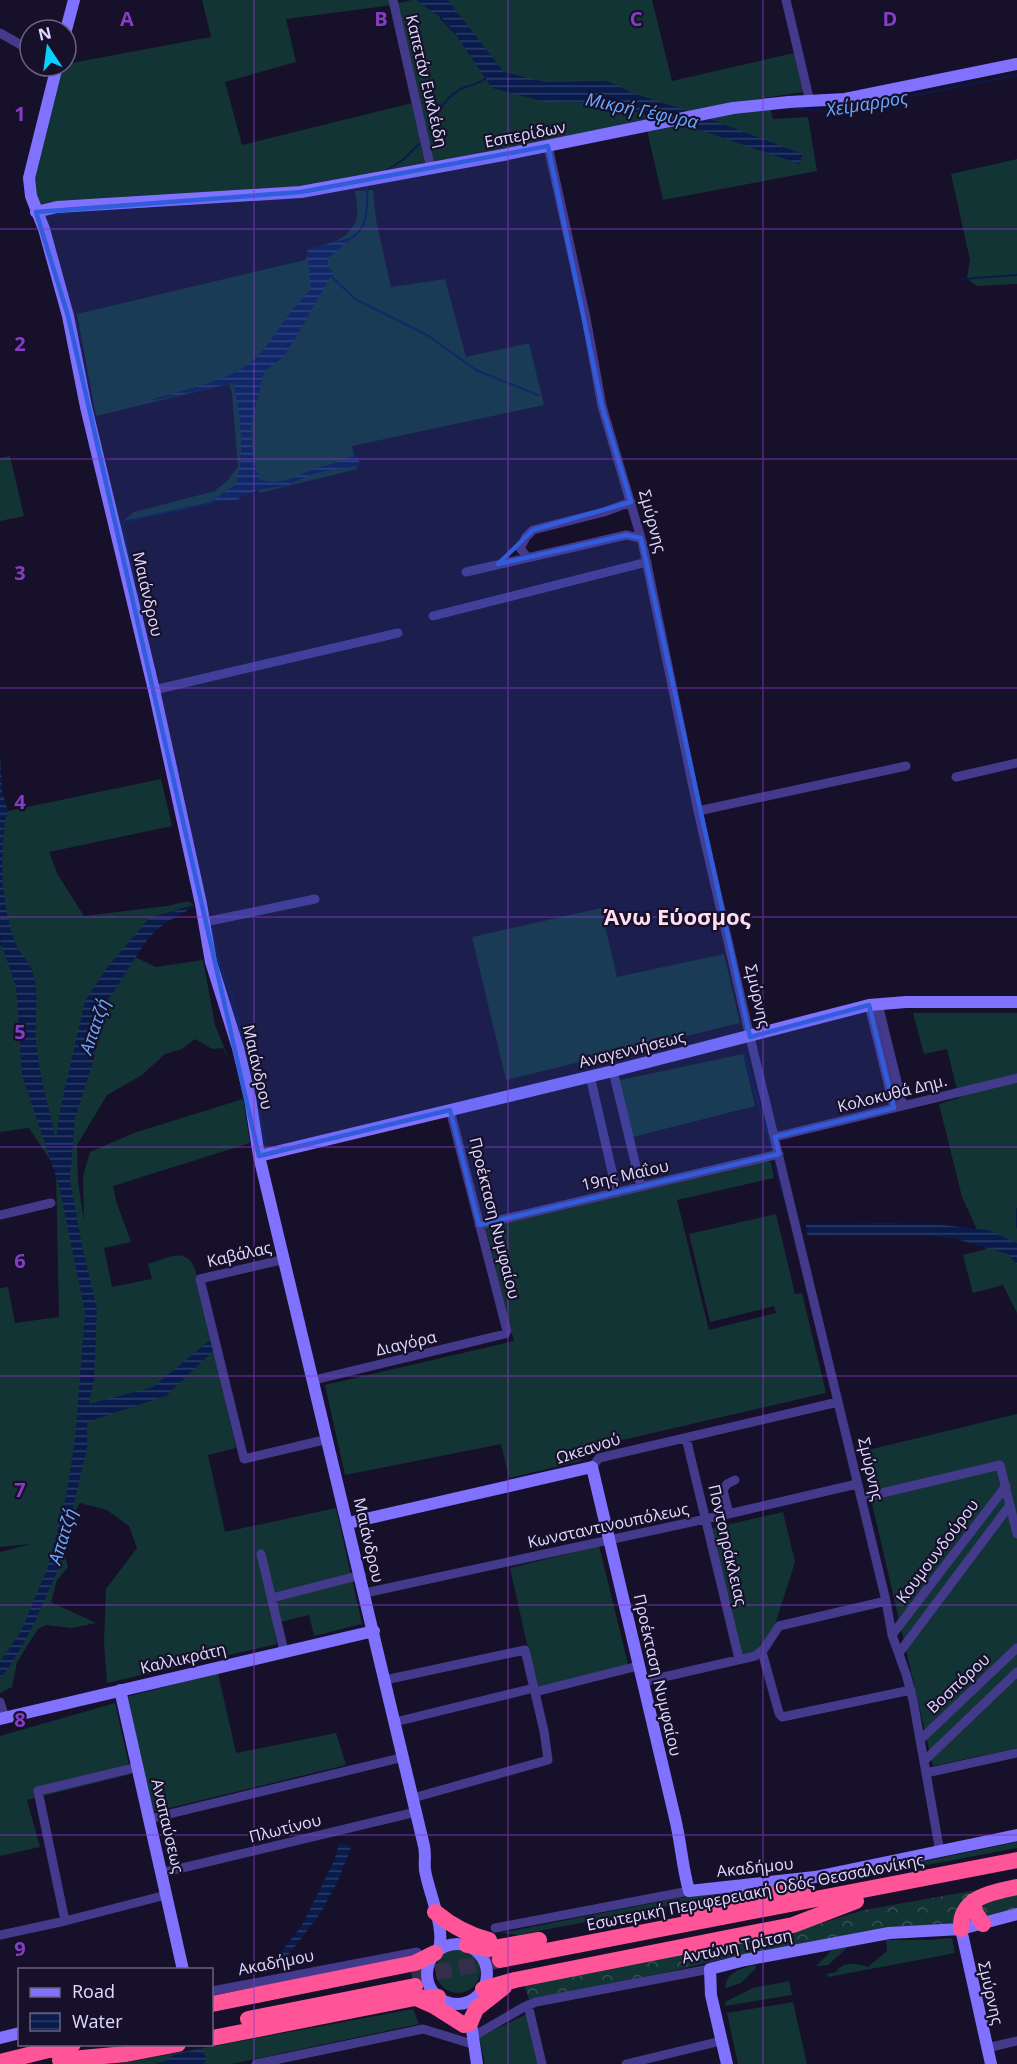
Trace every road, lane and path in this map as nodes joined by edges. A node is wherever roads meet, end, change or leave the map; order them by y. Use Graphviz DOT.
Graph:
graph roads {
  1 [pos="74,0"];
  2 [pos="393,0"];
  3 [pos="786,0"];
  4 [pos="69,18"];
  5 [pos="0,33"];
  6 [pos="18,43"];
  7 [pos="1017,64"];
  8 [pos="54,78"];
  9 [pos="810,102"];
  10 [pos="548,146"];
  11 [pos="431,169"];
  12 [pos="36,212"];
  13 [pos="631,502"];
  14 [pos="641,538"];
  15 [pos="527,557"];
  16 [pos="647,562"];
  17 [pos="466,572"];
  18 [pos="433,616"];
  19 [pos="398,633"];
  20 [pos="154,690"];
  21 [pos="1017,763"];
  22 [pos="906,766"];
  23 [pos="956,777"];
  24 [pos="698,811"];
  25 [pos="315,899"];
  26 [pos="205,922"];
  27 [pos="1017,1002"];
  28 [pos="874,1005"];
  29 [pos="750,1036"];
  30 [pos="613,1071"];
  31 [pos="590,1076"];
  32 [pos="1017,1078"];
  33 [pos="898,1107"];
  34 [pos="450,1110"];
  35 [pos="775,1137"];
  36 [pos="779,1154"];
  37 [pos="259,1156"];
  38 [pos="641,1187"];
  39 [pos="617,1193"];
  40 [pos="51,1203"];
  41 [pos="0,1215"];
  42 [pos="479,1225"];
  43 [pos="285,1259"];
  44 [pos="506,1334"];
  45 [pos="314,1380"];
  46 [pos="838,1402"];
  47 [pos="686,1438"];
  48 [pos="328,1439"];
  49 [pos="592,1467"];
  50 [pos="735,1480"];
  51 [pos="857,1484"];
  52 [pos="1006,1486"];
  53 [pos="861,1498"];
  54 [pos="1010,1504"];
  55 [pos="729,1514"];
  56 [pos="706,1518"];
  57 [pos="348,1523"];
  58 [pos="1017,1534"];
  59 [pos="609,1540"];
  60 [pos="261,1554"];
  61 [pos="361,1575"];
  62 [pos="365,1593"];
  63 [pos="272,1598"];
  64 [pos="886,1601"];
  65 [pos="374,1631"];
  66 [pos="892,1635"];
  67 [pos="1017,1648"];
  68 [pos="284,1651"];
  69 [pos="762,1652"];
  70 [pos="899,1653"];
  71 [pos="739,1659"];
  72 [pos="638,1666"];
  73 [pos="1017,1672"];
  74 [pos="385,1680"];
  75 [pos="642,1682"];
  76 [pos="120,1690"];
  77 [pos="535,1690"];
  78 [pos="911,1690"];
  79 [pos="0,1702"];
  80 [pos="2,1718"];
  81 [pos="395,1722"];
  82 [pos="921,1739"];
  83 [pos="1017,1753"];
  84 [pos="404,1757"];
  85 [pos="924,1761"];
  86 [pos="138,1767"];
  87 [pos="927,1773"];
  88 [pos="413,1798"];
  89 [pos="416,1812"];
  90 [pos="149,1819"];
  91 [pos="1017,1835"];
  92 [pos="939,1852"];
  93 [pos="1017,1860"];
  94 [pos="1017,1870"];
  95 [pos="162,1874"];
  96 [pos="1017,1887"];
  97 [pos="689,1891"];
  98 [pos="166,1895"];
  99 [pos="855,1896"];
  100 [pos="973,1901"];
  101 [pos="435,1912"];
  102 [pos="1017,1914"];
  103 [pos="65,1921"];
  104 [pos="983,1924"];
  105 [pos="495,1928"];
  106 [pos="961,1929"];
  107 [pos="439,1932"];
  108 [pos="0,1935"];
  109 [pos="460,1945"];
  110 [pos="417,1952"];
  111 [pos="436,1952"];
  112 [pos="507,1964"];
  113 [pos="183,1968"];
  114 [pos="710,1969"];
  115 [pos="414,1987"];
  116 [pos="213,1991"];
  117 [pos="478,1994"];
  118 [pos="444,2000"];
  119 [pos="213,2004"];
  120 [pos="528,2005"];
  121 [pos="213,2015"];
  122 [pos="213,2026"];
  123 [pos="18,2034"];
  124 [pos="470,2036"];
  125 [pos="0,2038"];
  126 [pos="213,2038"];
  127 [pos="722,2041"];
  128 [pos="1017,2041"];
  129 [pos="65,2046"];
  130 [pos="117,2046"];
  131 [pos="168,2046"];
  132 [pos="987,2048"];
  133 [pos="0,2062"];
  134 [pos="54,2062"];
  135 [pos="280,2062"];
  136 [pos="256,2064"];
  137 [pos="477,2064"];
  138 [pos="542,2064"];
  139 [pos="626,2064"];
  140 [pos="727,2064"];
  141 [pos="991,2064"];
  1 -- 4 [label="street"];
  2 -- 11 [label="street, Καπετάν Ευκλέιδη"];
  3 -- 9 [label="street"];
  5 -- 6 [label="street"];
  7 -- 9 [label="street, Εσπερίδων"];
  8 -- 12 [label="street, Μαιάνδρου"];
  9 -- 10 [label="street, Εσπερίδων"];
  10 -- 11 [label="street, Εσπερίδων"];
  10 -- 13 [label="street, Σμύρνης"];
  11 -- 12 [label="street, Εσπερίδων"];
  12 -- 20 [label="street, Μαιάνδρου"];
  13 -- 14 [label="street, Σμύρνης"];
  13 -- 15 [label="street"];
  14 -- 15 [label="street"];
  14 -- 16 [label="street, Σμύρνης"];
  15 -- 17 [label="street"];
  16 -- 18 [label="street"];
  16 -- 24 [label="street, Σμύρνης"];
  19 -- 20 [label="street"];
  20 -- 26 [label="street, Μαιάνδρου"];
  21 -- 23 [label="street"];
  22 -- 24 [label="street"];
  24 -- 29 [label="street, Σμύρνης"];
  25 -- 26 [label="street"];
  26 -- 37 [label="street, Μαιάνδρου"];
  27 -- 28 [label="street, Αναγεννήσεως"];
  28 -- 29 [label="street, Αναγεννήσεως"];
  28 -- 33 [label="street"];
  29 -- 30 [label="street, Αναγεννήσεως"];
  29 -- 35 [label="street, Σμύρνης"];
  30 -- 31 [label="street, Αναγεννήσεως"];
  30 -- 38 [label="street"];
  31 -- 34 [label="street, Αναγεννήσεως"];
  31 -- 39 [label="street"];
  32 -- 33 [label="street, Κολοκυθά Δημ."];
  33 -- 35 [label="street, Κολοκυθά Δημ."];
  34 -- 37 [label="street, Αναγεννήσεως"];
  34 -- 42 [label="street, Προέκταση Νυμφαίου"];
  35 -- 36 [label="street, Σμύρνης"];
  36 -- 38 [label="street, 19ης Μαΐου"];
  36 -- 46 [label="street, Σμύρνης"];
  37 -- 43 [label="street, Μαιάνδρου"];
  38 -- 39 [label="street, 19ης Μαΐου"];
  39 -- 42 [label="street, 19ης Μαΐου"];
  40 -- 41 [label="street"];
  42 -- 44 [label="street, Προέκταση Νυμφαίου"];
  43 -- 45 [label="street, Μαιάνδρου"];
  43 -- 48 [label="street, Καβάλας"];
  44 -- 45 [label="street, Διαγόρα"];
  45 -- 48 [label="street, Μαιάνδρου"];
  46 -- 47 [label="street, Ωκεανού"];
  46 -- 51 [label="street, Σμύρνης"];
  47 -- 49 [label="street, Ωκεανού"];
  47 -- 56 [label="street, Ποντοηράκλειας"];
  48 -- 57 [label="street, Μαιάνδρου"];
  49 -- 57 [label="street, Ωκεανού"];
  49 -- 59 [label="street, Προέκταση Νυμφαίου"];
  50 -- 55 [label="street"];
  51 -- 53 [label="street, Σμύρνης"];
  51 -- 55 [label="street, Κωνσταντινουπόλεως"];
  52 -- 53 [label="street"];
  52 -- 54 [label="street"];
  52 -- 66 [label="street, Κουμουνδούρου"];
  53 -- 64 [label="street, Σμύρνης"];
  54 -- 58 [label="street"];
  54 -- 70 [label="street, Κουμουνδούρου"];
  55 -- 56 [label="street, Κωνσταντινουπόλεως"];
  56 -- 59 [label="street, Κωνσταντινουπόλεως"];
  56 -- 71 [label="street, Ποντοηράκλειας"];
  57 -- 61 [label="street, Μαιάνδρου"];
  59 -- 62 [label="street, Κωνσταντινουπόλεως"];
  59 -- 72 [label="street, Προέκταση Νυμφαίου"];
  60 -- 63 [label="street"];
  61 -- 62 [label="street, Μαιάνδρου"];
  61 -- 63 [label="street"];
  62 -- 65 [label="street, Μαιάνδρου"];
  63 -- 68 [label="street"];
  64 -- 66 [label="street, Σμύρνης"];
  64 -- 69 [label="street"];
  65 -- 68 [label="street, Καλλικράτη"];
  65 -- 74 [label="street, Μαιάνδρου"];
  66 -- 70 [label="street, Σμύρνης"];
  67 -- 82 [label="street, Βοσπόρου"];
  68 -- 76 [label="street, Καλλικράτη"];
  69 -- 71 [label="street"];
  69 -- 78 [label="street"];
  70 -- 78 [label="street, Σμύρνης"];
  71 -- 75 [label="street"];
  72 -- 75 [label="street, Προέκταση Νυμφαίου"];
  72 -- 77 [label="street"];
  73 -- 85 [label="street, Βοσπόρου"];
  74 -- 77 [label="street"];
  74 -- 81 [label="street, Μαιάνδρου"];
  75 -- 97 [label="street, Προέκταση Νυμφαίου"];
  76 -- 80 [label="street, Καλλικράτη"];
  76 -- 86 [label="street, Αναπαύσεως"];
  77 -- 81 [label="street"];
  77 -- 88 [label="street"];
  78 -- 82 [label="street, Σμύρνης"];
  79 -- 80 [label="street"];
  81 -- 84 [label="street, Μαιάνδρου"];
  82 -- 85 [label="street, Σμύρνης"];
  83 -- 87 [label="street"];
  84 -- 88 [label="street, Μαιάνδρου"];
  84 -- 90 [label="street"];
  85 -- 87 [label="street, Σμύρνης"];
  86 -- 90 [label="street, Αναπαύσεως"];
  86 -- 103 [label="street"];
  87 -- 92 [label="street, Σμύρνης"];
  88 -- 89 [label="street, Μαιάνδρου"];
  89 -- 95 [label="street, Πλωτίνου"];
  89 -- 101 [label="street, Μαιάνδρου"];
  90 -- 95 [label="street, Αναπαύσεως"];
  91 -- 92 [label="street, Ακαδήμου"];
  92 -- 97 [label="street, Ακαδήμου"];
  93 -- 99 [label="highway, Εσωτερική Περιφερειακή Οδός Θεσσαλονίκης"];
  94 -- 99 [label="highway, Εσωτερική Περιφερειακή Οδός Θεσσαλονίκης"];
  95 -- 98 [label="street, Αναπαύσεως"];
  96 -- 100 [label="highway"];
  97 -- 105 [label="street, Ακαδήμου"];
  98 -- 103 [label="street"];
  98 -- 113 [label="street, Αναπαύσεως"];
  99 -- 112 [label="highway, Εσωτερική Περιφερειακή Οδός Θεσσαλονίκης"];
  99 -- 112 [label="highway"];
  100 -- 104 [label="highway"];
  100 -- 106 [label="highway"];
  101 -- 107 [label="street, Μαιάνδρου"];
  101 -- 112 [label="highway"];
  102 -- 104 [label="street, Αντώνη Τρίτση"];
  103 -- 108 [label="street"];
  104 -- 106 [label="street, Αντώνη Τρίτση"];
  106 -- 114 [label="street, Αντώνη Τρίτση"];
  106 -- 132 [label="street, Σμύρνης"];
  107 -- 109 [label="street"];
  107 -- 111 [label="street, Μαιάνδρου"];
  109 -- 111 [label="street"];
  109 -- 112 [label="highway"];
  109 -- 117 [label="street"];
  110 -- 116 [label="street, Ακαδήμου"];
  111 -- 118 [label="street"];
  111 -- 119 [label="highway"];
  112 -- 117 [label="highway"];
  112 -- 124 [label="highway"];
  114 -- 120 [label="street, Αντώνη Τρίτση"];
  114 -- 127 [label="street"];
  115 -- 118 [label="highway"];
  115 -- 121 [label="highway"];
  115 -- 122 [label="highway"];
  115 -- 124 [label="highway"];
  115 -- 126 [label="highway"];
  117 -- 118 [label="street"];
  117 -- 124 [label="street"];
  118 -- 124 [label="street"];
  120 -- 124 [label="street, Αντώνη Τρίτση"];
  120 -- 138 [label="street"];
  123 -- 125 [label="street"];
  124 -- 135 [label="street"];
  124 -- 137 [label="street"];
  127 -- 139 [label="street"];
  127 -- 140 [label="street"];
  128 -- 132 [label="street"];
  129 -- 133 [label="highway"];
  130 -- 134 [label="highway"];
  131 -- 134 [label="highway"];
  132 -- 141 [label="street, Σμύρνης"];
  135 -- 136 [label="street"];
}
